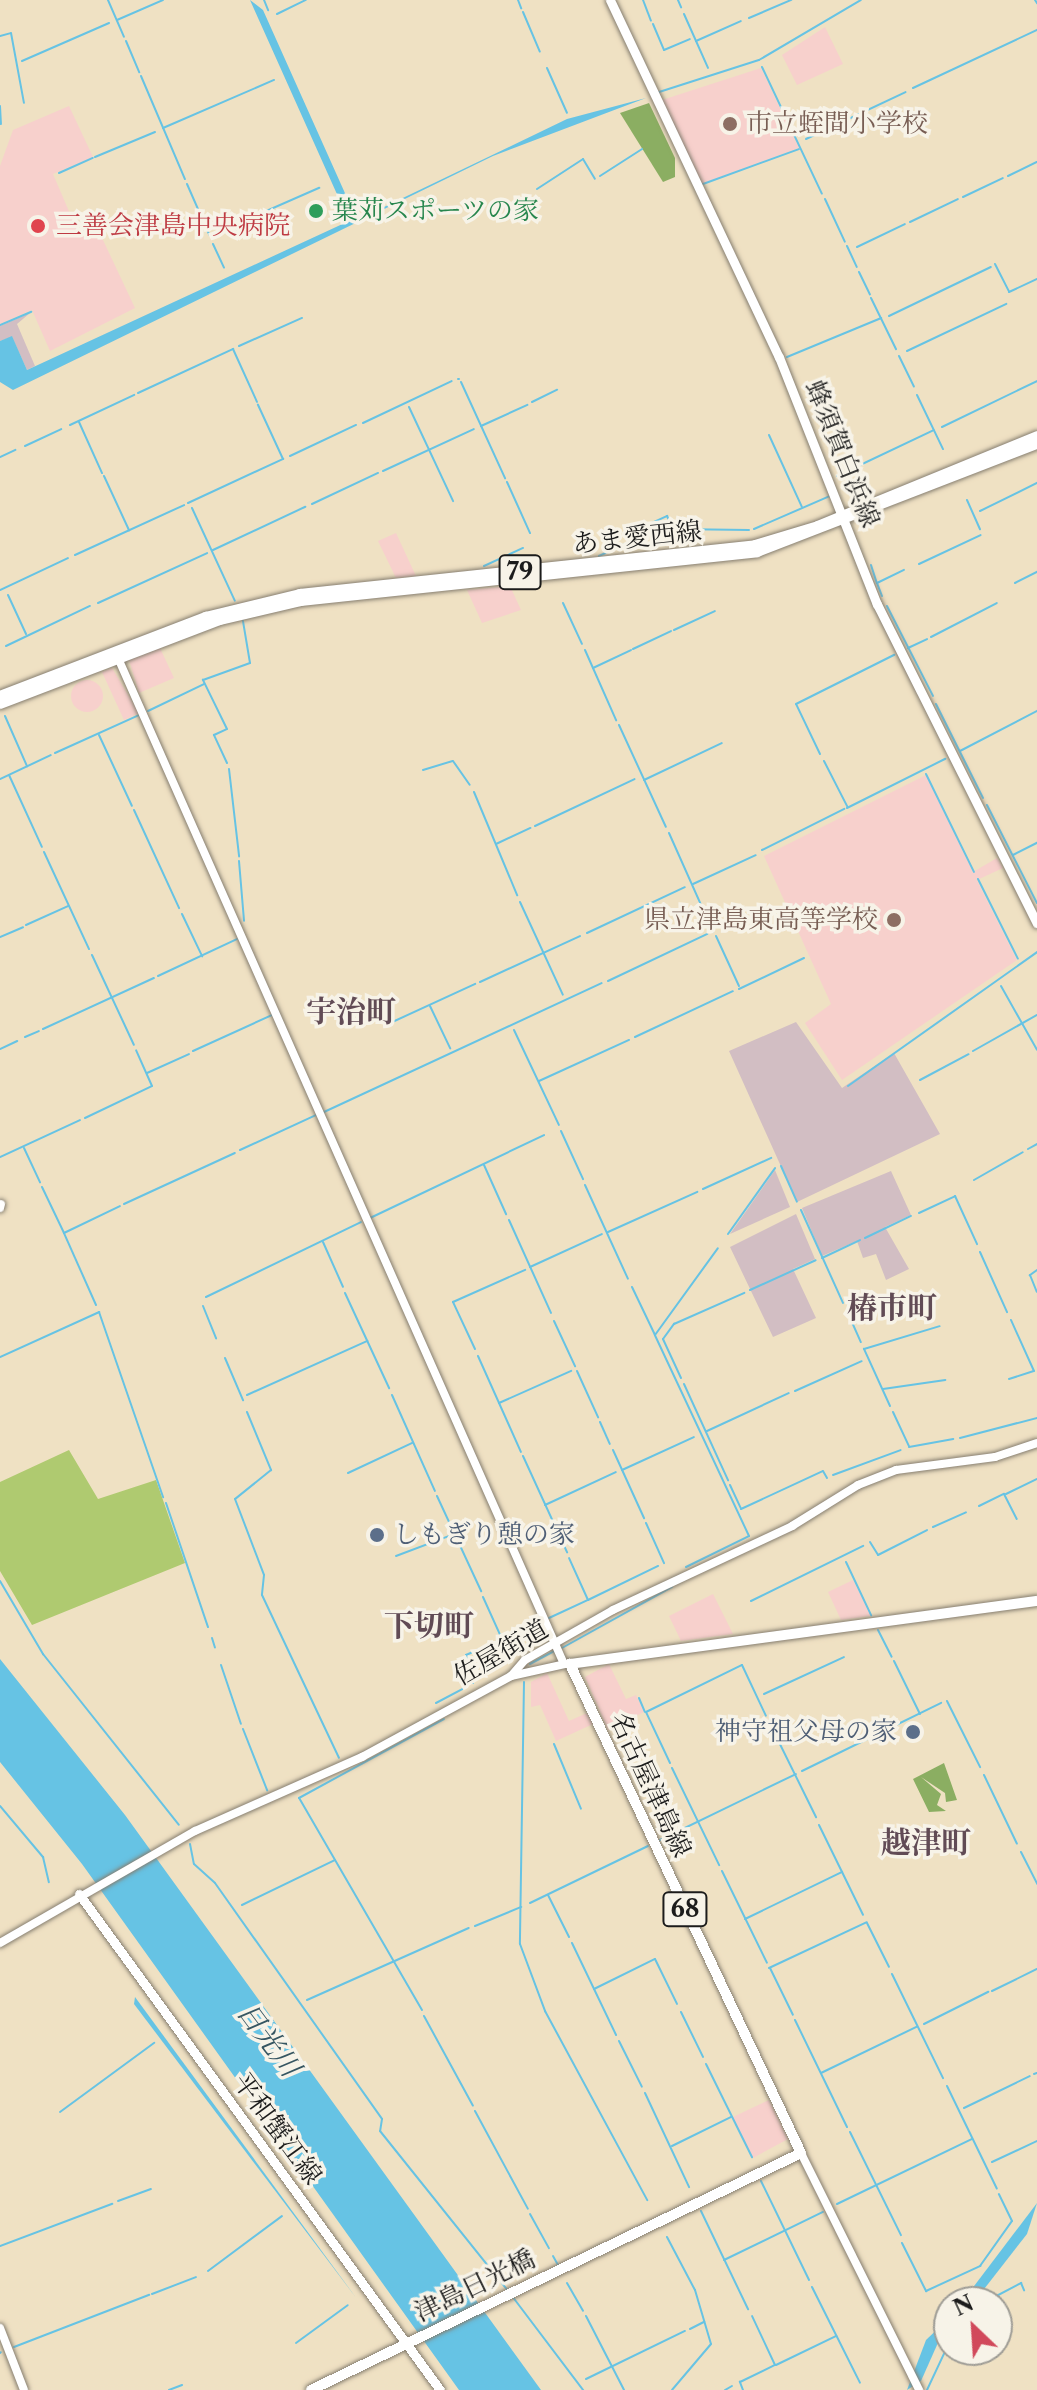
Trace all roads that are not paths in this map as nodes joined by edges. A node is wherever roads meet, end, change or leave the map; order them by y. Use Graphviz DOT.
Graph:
graph roads {
  1 [pos="610,0"];
  2 [pos="1037,436"];
  3 [pos="1037,444"];
  4 [pos="848,517"];
  5 [pos="118,658"];
  6 [pos="0,696"];
  7 [pos="0,704"];
  8 [pos="1037,923"];
  9 [pos="1037,1443"];
  10 [pos="1037,1601"];
  11 [pos="558,1648"];
  12 [pos="567,1664"];
  13 [pos="511,1676"];
  14 [pos="83,1892"];
  15 [pos="0,1943"];
  16 [pos="801,2153"];
  17 [pos="0,2328"];
  18 [pos="406,2344"];
  19 [pos="24,2390"];
  20 [pos="311,2390"];
  21 [pos="440,2390"];
  22 [pos="919,2390"];
  1 -- 4 [label="main road, 蜂須賀白浜線"];
  2 -- 4 [label="main road, あま愛西線 / 79"];
  3 -- 4 [label="main road, あま愛西線 / 79"];
  4 -- 5 [label="main road, あま愛西線 / 79"];
  4 -- 6 [label="main road, あま愛西線 / 79"];
  4 -- 8 [label="main road, 蜂須賀白浜線"];
  5 -- 7 [label="main road, あま愛西線 / 79"];
  5 -- 11 [label="street"];
  9 -- 11 [label="street, 佐屋街道"];
  10 -- 12 [label="main road"];
  11 -- 12 [label="street"];
  11 -- 13 [label="street, 佐屋街道"];
  12 -- 13 [label="street"];
  12 -- 16 [label="main road, 名古屋津島線 / 68"];
  13 -- 14 [label="street, 佐屋街道"];
  14 -- 15 [label="street, 佐屋街道"];
  14 -- 18 [label="main road, 平和蟹江線"];
  16 -- 18 [label="main road, 津島日光橋"];
  16 -- 22 [label="street"];
  17 -- 19 [label="street"];
  18 -- 20 [label="main road"];
  18 -- 21 [label="main road, 平和蟹江線"];
}
